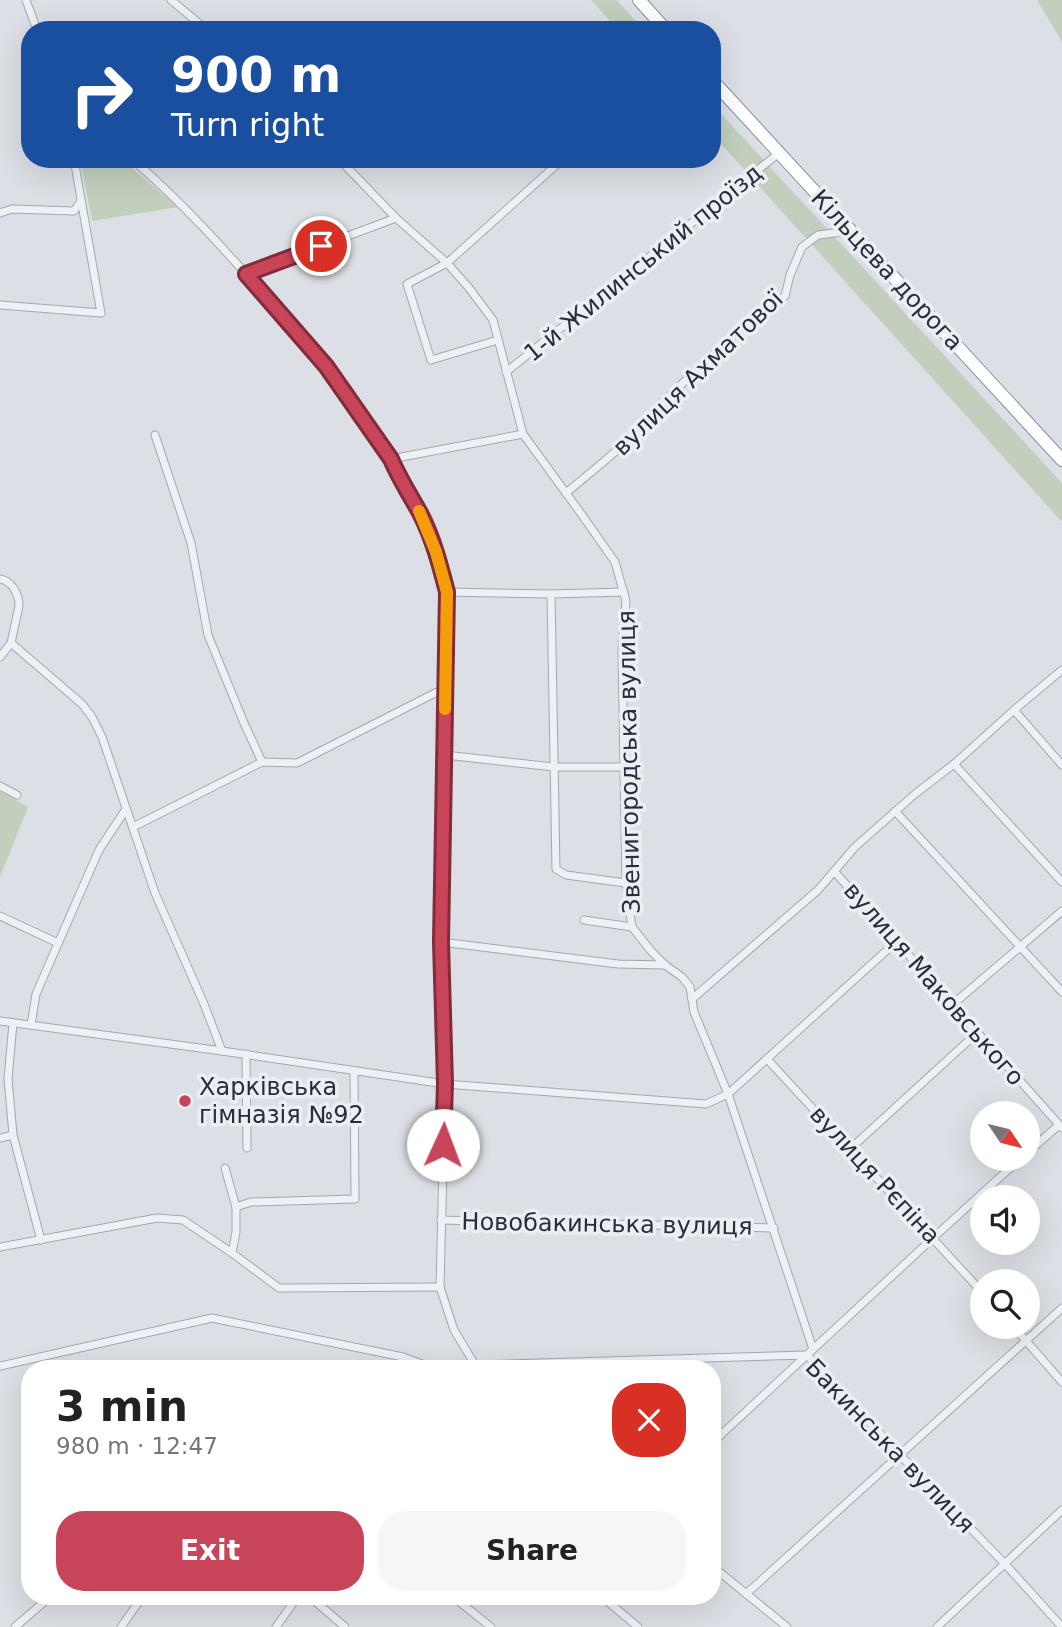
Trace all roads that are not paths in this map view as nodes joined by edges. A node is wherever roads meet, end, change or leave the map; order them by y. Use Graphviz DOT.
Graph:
graph roads {
  1 [pos="26,0"];
  2 [pos="171,0"];
  3 [pos="639,0"];
  4 [pos="34,21"];
  5 [pos="196,21"];
  6 [pos="658,21"];
  7 [pos="721,90"];
  8 [pos="779,153"];
  9 [pos="76,168"];
  10 [pos="142,168"];
  11 [pos="348,168"];
  12 [pos="552,168"];
  13 [pos="81,201"];
  14 [pos="0,213"];
  15 [pos="396,218"];
  16 [pos="851,231"];
  17 [pos="447,263"];
  18 [pos="246,274"];
  19 [pos="0,305"];
  20 [pos="498,340"];
  21 [pos="506,372"];
  22 [pos="155,435"];
  23 [pos="523,435"];
  24 [pos="391,459"];
  25 [pos="1062,460"];
  26 [pos="566,493"];
  27 [pos="0,579"];
  28 [pos="447,592"];
  29 [pos="624,592"];
  30 [pos="551,594"];
  31 [pos="11,643"];
  32 [pos="0,656"];
  33 [pos="1062,670"];
  34 [pos="445,688"];
  35 [pos="1014,710"];
  36 [pos="445,755"];
  37 [pos="262,762"];
  38 [pos="954,764"];
  39 [pos="1062,765"];
  40 [pos="554,767"];
  41 [pos="624,767"];
  42 [pos="0,786"];
  43 [pos="17,795"];
  44 [pos="126,809"];
  45 [pos="895,811"];
  46 [pos="133,827"];
  47 [pos="834,871"];
  48 [pos="1062,882"];
  49 [pos="626,883"];
  50 [pos="1062,911"];
  51 [pos="0,916"];
  52 [pos="584,920"];
  53 [pos="632,927"];
  54 [pos="441,942"];
  55 [pos="896,942"];
  56 [pos="58,943"];
  57 [pos="1020,947"];
  58 [pos="665,965"];
  59 [pos="1062,992"];
  60 [pos="692,999"];
  61 [pos="952,1005"];
  62 [pos="0,1021"];
  63 [pos="13,1023"];
  64 [pos="31,1025"];
  65 [pos="977,1033"];
  66 [pos="222,1051"];
  67 [pos="246,1054"];
  68 [pos="768,1059"];
  69 [pos="354,1071"];
  70 [pos="445,1084"];
  71 [pos="728,1094"];
  72 [pos="1060,1126"];
  73 [pos="13,1135"];
  74 [pos="0,1138"];
  75 [pos="1040,1142"];
  76 [pos="247,1148"];
  77 [pos="850,1149"];
  78 [pos="225,1168"];
  79 [pos="1007,1171"];
  80 [pos="236,1207"];
  81 [pos="441,1220"];
  82 [pos="774,1228"];
  83 [pos="933,1238"];
  84 [pos="40,1240"];
  85 [pos="0,1247"];
  86 [pos="232,1253"];
  87 [pos="970,1279"];
  88 [pos="440,1287"];
  89 [pos="1062,1308"];
  90 [pos="1026,1340"];
  91 [pos="810,1352"];
  92 [pos="26,1360"];
  93 [pos="411,1360"];
  94 [pos="470,1360"];
  95 [pos="631,1360"];
  96 [pos="21,1361"];
  97 [pos="0,1366"];
  98 [pos="1062,1382"];
  99 [pos="721,1435"];
  100 [pos="900,1455"];
  101 [pos="1062,1510"];
  102 [pos="1005,1564"];
  103 [pos="721,1573"];
  104 [pos="746,1594"];
  105 [pos="41,1605"];
  106 [pos="137,1605"];
  107 [pos="292,1605"];
  108 [pos="319,1605"];
  109 [pos="463,1605"];
  110 [pos="612,1605"];
  111 [pos="15,1627"];
  112 [pos="121,1627"];
  113 [pos="276,1627"];
  114 [pos="345,1627"];
  115 [pos="491,1627"];
  116 [pos="638,1627"];
  117 [pos="786,1627"];
  118 [pos="937,1627"];
  119 [pos="1062,1627"];
  1 -- 4 [label="street"];
  2 -- 5 [label="street"];
  3 -- 6 [label="highway"];
  7 -- 8 [label="highway, Кільцева дорога"];
  8 -- 16 [label="highway, Кільцева дорога"];
  8 -- 21 [label="street, 1-й Жилинський проїзд"];
  9 -- 13 [label="street"];
  10 -- 18 [label="street"];
  11 -- 15 [label="street, Звенигородська вулиця"];
  12 -- 17 [label="street"];
  13 -- 14 [label="street"];
  13 -- 19 [label="street"];
  15 -- 17 [label="street, Звенигородська вулиця"];
  15 -- 18 [label="street"];
  16 -- 25 [label="highway, Кільцева дорога"];
  16 -- 26 [label="street, вулиця Ахматової"];
  17 -- 20 [label="street, Звенигородська вулиця"];
  17 -- 20 [label="street"];
  18 -- 24 [label="street"];
  20 -- 21 [label="street, Звенигородська вулиця"];
  21 -- 23 [label="street, Звенигородська вулиця"];
  22 -- 37 [label="street"];
  23 -- 24 [label="street"];
  23 -- 26 [label="street, Звенигородська вулиця"];
  24 -- 28 [label="street"];
  26 -- 29 [label="street, Звенигородська вулиця"];
  27 -- 31 [label="street"];
  28 -- 30 [label="street"];
  28 -- 34 [label="street"];
  29 -- 30 [label="street"];
  29 -- 41 [label="street, Звенигородська вулиця"];
  30 -- 40 [label="street"];
  31 -- 32 [label="street"];
  31 -- 44 [label="street"];
  33 -- 35 [label="street, вулиця Маковського"];
  34 -- 36 [label="street"];
  34 -- 37 [label="street"];
  35 -- 38 [label="street, вулиця Маковського"];
  35 -- 39 [label="street"];
  36 -- 40 [label="street"];
  36 -- 54 [label="street"];
  37 -- 46 [label="street"];
  38 -- 45 [label="street, вулиця Маковського"];
  38 -- 48 [label="street"];
  40 -- 41 [label="street"];
  40 -- 49 [label="street"];
  41 -- 49 [label="street, Звенигородська вулиця"];
  42 -- 43 [label="street"];
  44 -- 46 [label="street"];
  44 -- 56 [label="street"];
  45 -- 47 [label="street, вулиця Маковського"];
  45 -- 57 [label="street"];
  46 -- 66 [label="street"];
  47 -- 55 [label="street, вулиця Маковського"];
  47 -- 60 [label="street, вулиця Маковського"];
  49 -- 53 [label="street, Звенигородська вулиця"];
  50 -- 57 [label="street"];
  51 -- 56 [label="street"];
  52 -- 53 [label="street"];
  53 -- 58 [label="street, Звенигородська вулиця"];
  54 -- 58 [label="street"];
  54 -- 70 [label="street"];
  55 -- 61 [label="street, вулиця Маковського"];
  55 -- 68 [label="street"];
  56 -- 64 [label="street"];
  57 -- 59 [label="street"];
  57 -- 61 [label="street"];
  58 -- 60 [label="street, Звенигородська вулиця"];
  60 -- 71 [label="street, Звенигородська вулиця"];
  61 -- 65 [label="street, вулиця Маковського"];
  62 -- 63 [label="street"];
  63 -- 64 [label="street"];
  63 -- 73 [label="street"];
  64 -- 66 [label="street"];
  65 -- 72 [label="street, вулиця Маковського"];
  65 -- 77 [label="street"];
  66 -- 67 [label="street"];
  67 -- 69 [label="street"];
  67 -- 76 [label="street"];
  68 -- 71 [label="street"];
  68 -- 77 [label="street, вулиця Рєпіна"];
  69 -- 70 [label="street"];
  69 -- 80 [label="street"];
  70 -- 71 [label="street"];
  70 -- 81 [label="street"];
  71 -- 82 [label="street, Звенигородська вулиця"];
  72 -- 75 [label="street"];
  73 -- 74 [label="street"];
  73 -- 84 [label="street"];
  77 -- 83 [label="street, вулиця Рєпіна"];
  78 -- 80 [label="street"];
  79 -- 83 [label="street"];
  80 -- 86 [label="street"];
  81 -- 82 [label="street, Новобакинська вулиця"];
  81 -- 88 [label="street"];
  82 -- 91 [label="street, Звенигородська вулиця"];
  83 -- 87 [label="street, вулиця Рєпіна"];
  83 -- 91 [label="street"];
  84 -- 85 [label="street"];
  84 -- 86 [label="street"];
  86 -- 88 [label="street"];
  88 -- 94 [label="street"];
  89 -- 90 [label="street"];
  90 -- 98 [label="street"];
  90 -- 100 [label="street"];
  91 -- 95 [label="street, Бакинська вулиця"];
  91 -- 99 [label="street"];
  91 -- 100 [label="street, Бакинська вулиця"];
  92 -- 93 [label="street"];
  96 -- 97 [label="street"];
  100 -- 102 [label="street, Бакинська вулиця"];
  100 -- 104 [label="street"];
  101 -- 102 [label="street"];
  102 -- 118 [label="street"];
  102 -- 119 [label="street, Бакинська вулиця"];
  103 -- 104 [label="street"];
  104 -- 117 [label="street"];
  105 -- 111 [label="street"];
  106 -- 112 [label="street"];
  107 -- 113 [label="street"];
  108 -- 114 [label="street"];
  109 -- 115 [label="street"];
  110 -- 116 [label="street"];
}
